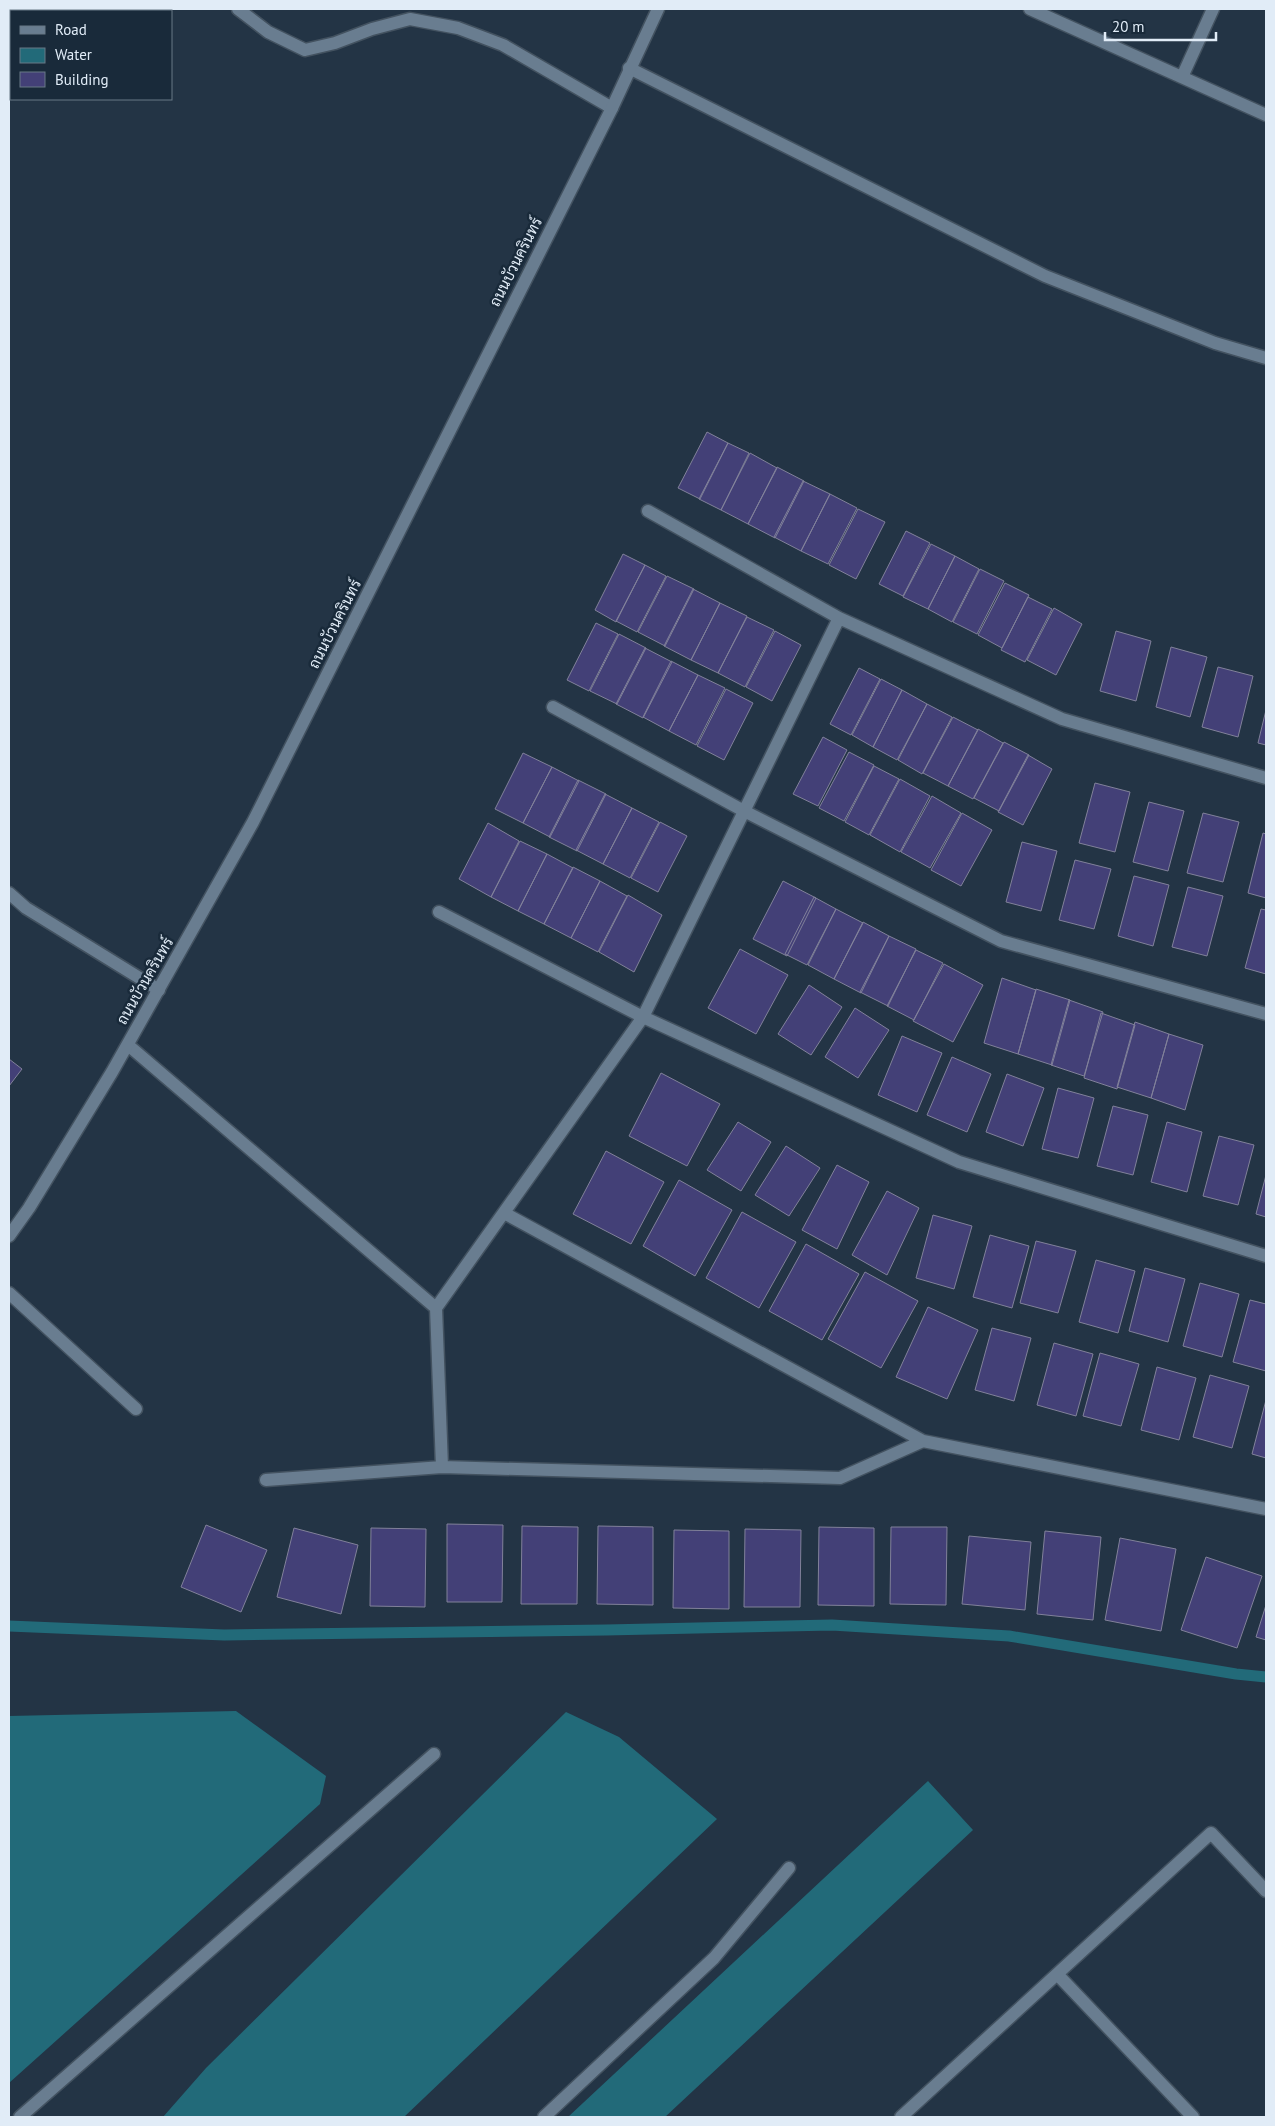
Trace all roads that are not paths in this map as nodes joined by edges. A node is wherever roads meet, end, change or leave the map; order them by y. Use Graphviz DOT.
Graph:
graph roads {
  1 [pos="238,9"];
  2 [pos="1030,9"];
  3 [pos="1213,9"];
  4 [pos="655,10"];
  5 [pos="629,68"];
  6 [pos="1182,77"];
  7 [pos="612,108"];
  8 [pos="1266,115"];
  9 [pos="1266,358"];
  10 [pos="648,512"];
  11 [pos="839,618"];
  12 [pos="553,707"];
  13 [pos="1266,778"];
  14 [pos="744,811"];
  15 [pos="9,893"];
  16 [pos="439,912"];
  17 [pos="159,990"];
  18 [pos="1266,1014"];
  19 [pos="644,1018"];
  20 [pos="128,1045"];
  21 [pos="504,1213"];
  22 [pos="9,1236"];
  23 [pos="1266,1256"];
  24 [pos="9,1293"];
  25 [pos="436,1308"];
  26 [pos="136,1409"];
  27 [pos="923,1440"];
  28 [pos="442,1467"];
  29 [pos="266,1480"];
  30 [pos="1266,1509"];
  31 [pos="434,1754"];
  32 [pos="789,1868"];
  33 [pos="1266,1891"];
  34 [pos="1057,1974"];
  35 [pos="909,2115"];
  36 [pos="20,2117"];
  37 [pos="544,2117"];
  38 [pos="1193,2117"];
  1 -- 7 [label="street"];
  2 -- 6 [label="street"];
  3 -- 6 [label="street"];
  4 -- 5 [label="street, ถนนบัวนครินทร์"];
  5 -- 7 [label="street, ถนนบัวนครินทร์"];
  5 -- 9 [label="street"];
  6 -- 8 [label="street"];
  7 -- 17 [label="street, ถนนบัวนครินทร์"];
  10 -- 11 [label="street"];
  11 -- 13 [label="street"];
  11 -- 14 [label="street"];
  12 -- 14 [label="street"];
  14 -- 18 [label="street"];
  14 -- 19 [label="street"];
  15 -- 17 [label="street"];
  16 -- 19 [label="street"];
  17 -- 20 [label="street, ถนนบัวนครินทร์"];
  19 -- 21 [label="street"];
  19 -- 23 [label="street"];
  20 -- 22 [label="street, ถนนบัวนครินทร์"];
  20 -- 25 [label="street"];
  21 -- 25 [label="street"];
  21 -- 27 [label="street"];
  24 -- 26 [label="street"];
  25 -- 28 [label="street"];
  27 -- 28 [label="street"];
  27 -- 30 [label="street"];
  28 -- 29 [label="street"];
  31 -- 36 [label="street"];
  32 -- 37 [label="street"];
  33 -- 34 [label="street"];
  34 -- 35 [label="street"];
  34 -- 38 [label="street"];
}
